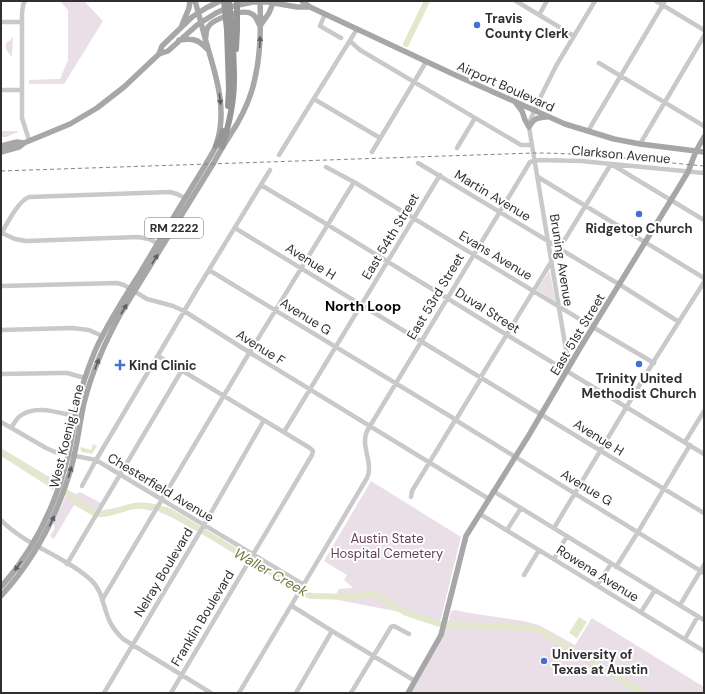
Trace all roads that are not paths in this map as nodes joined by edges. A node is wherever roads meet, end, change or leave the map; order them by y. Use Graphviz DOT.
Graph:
graph roads {
  1 [pos="25,1"];
  2 [pos="190,1"];
  3 [pos="195,1"];
  4 [pos="220,1"];
  5 [pos="224,1"];
  6 [pos="229,1"];
  7 [pos="237,1"];
  8 [pos="302,1"];
  9 [pos="516,1"];
  10 [pos="547,1"];
  11 [pos="595,1"];
  12 [pos="656,1"];
  13 [pos="260,2"];
  14 [pos="273,3"];
  15 [pos="664,3"];
  16 [pos="310,7"];
  17 [pos="198,12"];
  18 [pos="325,14"];
  19 [pos="539,15"];
  20 [pos="1,22"];
  21 [pos="22,22"];
  22 [pos="201,22"];
  23 [pos="260,26"];
  24 [pos="181,27"];
  25 [pos="232,29"];
  26 [pos="357,29"];
  27 [pos="704,30"];
  28 [pos="574,36"];
  29 [pos="704,36"];
  30 [pos="341,38"];
  31 [pos="179,40"];
  32 [pos="348,43"];
  33 [pos="208,50"];
  34 [pos="159,54"];
  35 [pos="426,62"];
  36 [pos="599,63"];
  37 [pos="620,76"];
  38 [pos="415,82"];
  39 [pos="1,90"];
  40 [pos="22,90"];
  41 [pos="314,99"];
  42 [pos="516,102"];
  43 [pos="665,102"];
  44 [pos="534,111"];
  45 [pos="549,117"];
  46 [pos="475,118"];
  47 [pos="529,126"];
  48 [pos="704,126"];
  49 [pos="588,131"];
  50 [pos="704,137"];
  51 [pos="380,138"];
  52 [pos="27,141"];
  53 [pos="640,144"];
  54 [pos="532,145"];
  55 [pos="1,146"];
  56 [pos="219,147"];
  57 [pos="457,148"];
  58 [pos="696,151"];
  59 [pos="1,152"];
  60 [pos="372,152"];
  61 [pos="704,152"];
  62 [pos="279,155"];
  63 [pos="535,161"];
  64 [pos="418,163"];
  65 [pos="611,164"];
  66 [pos="326,167"];
  67 [pos="270,170"];
  68 [pos="688,172"];
  69 [pos="704,173"];
  70 [pos="440,175"];
  71 [pos="538,177"];
  72 [pos="354,182"];
  73 [pos="261,185"];
  74 [pos="185,198"];
  75 [pos="671,200"];
  76 [pos="585,206"];
  77 [pos="500,212"];
  78 [pos="414,218"];
  79 [pos="704,220"];
  80 [pos="328,224"];
  81 [pos="235,228"];
  82 [pos="1,234"];
  83 [pos="548,241"];
  84 [pos="645,242"];
  85 [pos="157,243"];
  86 [pos="560,249"];
  87 [pos="474,255"];
  88 [pos="552,261"];
  89 [pos="388,262"];
  90 [pos="302,268"];
  91 [pos="209,270"];
  92 [pos="704,278"];
  93 [pos="704,282"];
  94 [pos="619,284"];
  95 [pos="1,286"];
  96 [pos="132,290"];
  97 [pos="533,290"];
  98 [pos="448,298"];
  99 [pos="362,305"];
  100 [pos="559,306"];
  101 [pos="184,311"];
  102 [pos="276,311"];
  103 [pos="679,322"];
  104 [pos="594,327"];
  105 [pos="1,330"];
  106 [pos="507,335"];
  107 [pos="105,337"];
  108 [pos="421,341"];
  109 [pos="336,348"];
  110 [pos="250,353"];
  111 [pos="158,356"];
  112 [pos="654,363"];
  113 [pos="182,370"];
  114 [pos="567,371"];
  115 [pos="1,374"];
  116 [pos="481,377"];
  117 [pos="85,378"];
  118 [pos="395,384"];
  119 [pos="310,390"];
  120 [pos="224,396"];
  121 [pos="626,408"];
  122 [pos="704,411"];
  123 [pos="541,414"];
  124 [pos="76,416"];
  125 [pos="264,420"];
  126 [pos="455,420"];
  127 [pos="1,422"];
  128 [pos="369,426"];
  129 [pos="11,428"];
  130 [pos="284,432"];
  131 [pos="685,442"];
  132 [pos="690,445"];
  133 [pos="601,451"];
  134 [pos="704,454"];
  135 [pos="71,455"];
  136 [pos="516,457"];
  137 [pos="96,460"];
  138 [pos="429,463"];
  139 [pos="120,475"];
  140 [pos="82,486"];
  141 [pos="664,489"];
  142 [pos="494,492"];
  143 [pos="60,493"];
  144 [pos="575,493"];
  145 [pos="411,497"];
  146 [pos="489,499"];
  147 [pos="162,500"];
  148 [pos="521,508"];
  149 [pos="704,513"];
  150 [pos="480,514"];
  151 [pos="1,520"];
  152 [pos="554,528"];
  153 [pos="202,529"];
  154 [pos="507,530"];
  155 [pos="638,532"];
  156 [pos="568,536"];
  157 [pos="32,543"];
  158 [pos="38,546"];
  159 [pos="539,550"];
  160 [pos="251,559"];
  161 [pos="554,559"];
  162 [pos="67,564"];
  163 [pos="611,564"];
  164 [pos="704,565"];
  165 [pos="616,567"];
  166 [pos="702,572"];
  167 [pos="524,575"];
  168 [pos="597,585"];
  169 [pos="1,587"];
  170 [pos="301,589"];
  171 [pos="655,590"];
  172 [pos="1,596"];
  173 [pos="102,600"];
  174 [pos="680,605"];
  175 [pos="292,606"];
  176 [pos="641,612"];
  177 [pos="698,616"];
  178 [pos="704,620"];
  179 [pos="332,632"];
  180 [pos="409,634"];
  181 [pos="685,639"];
  182 [pos="132,645"];
  183 [pos="704,651"];
  184 [pos="373,656"];
  185 [pos="182,675"];
  186 [pos="415,681"];
  187 [pos="104,693"];
  188 [pos="171,693"];
  189 [pos="211,693"];
  190 [pos="239,693"];
  191 [pos="296,693"];
  192 [pos="351,693"];
  193 [pos="408,693"];
  1 -- 21 [label="street"];
  2 -- 24 [label="main road"];
  3 -- 17 [label="main road"];
  4 -- 17 [label="main road, Airport Boulevard"];
  5 -- 25 [label="highway, RM 2222, bridge"];
  6 -- 25 [label="highway, RM 2222, bridge"];
  7 -- 25 [label="highway, bridge"];
  8 -- 16 [label="main road, Airport Boulevard"];
  9 -- 19 [label="street"];
  10 -- 19 [label="street"];
  11 -- 28 [label="street"];
  12 -- 15 [label="street"];
  13 -- 14 [label="main road, Airport Boulevard"];
  13 -- 22 [label="main road, Airport Boulevard"];
  13 -- 23 [label="main road"];
  14 -- 16 [label="main road, Airport Boulevard"];
  14 -- 23 [label="main road"];
  15 -- 27 [label="street"];
  15 -- 37 [label="street"];
  16 -- 18 [label="main road, Airport Boulevard"];
  17 -- 22 [label="main road"];
  17 -- 24 [label="main road, Airport Boulevard"];
  18 -- 26 [label="main road, Airport Boulevard"];
  18 -- 30 [label="street"];
  19 -- 28 [label="street"];
  20 -- 21 [label="street"];
  21 -- 40 [label="street"];
  22 -- 31 [label="main road, Airport Boulevard"];
  22 -- 33 [label="main road"];
  23 -- 33 [label="main road"];
  56 -- 23 [label="main road, one-way"];
  24 -- 34 [label="main road, Airport Boulevard"];
  25 -- 56 [label="highway, RM 2222"];
  25 -- 56 [label="highway, RM 2222"];
  26 -- 32 [label="street"];
  26 -- 35 [label="main road, Airport Boulevard"];
  28 -- 44 [label="street"];
  29 -- 43 [label="street"];
  31 -- 33 [label="main road"];
  31 -- 34 [label="main road, Airport Boulevard"];
  32 -- 38 [label="street"];
  32 -- 41 [label="street"];
  33 -- 56 [label="main road, one-way"];
  34 -- 52 [label="main road, Airport Boulevard"];
  35 -- 38 [label="street"];
  35 -- 42 [label="main road, Airport Boulevard"];
  36 -- 37 [label="street"];
  37 -- 43 [label="street"];
  37 -- 49 [label="street"];
  38 -- 46 [label="street"];
  38 -- 51 [label="street"];
  39 -- 40 [label="street"];
  40 -- 52 [label="street"];
  41 -- 51 [label="street"];
  41 -- 62 [label="street"];
  42 -- 44 [label="main road, Airport Boulevard"];
  42 -- 47 [label="main road"];
  43 -- 48 [label="street"];
  43 -- 53 [label="street"];
  44 -- 45 [label="main road, Airport Boulevard"];
  44 -- 47 [label="street"];
  45 -- 47 [label="main road"];
  45 -- 49 [label="main road, Airport Boulevard"];
  46 -- 54 [label="street"];
  46 -- 57 [label="street"];
  47 -- 54 [label="street"];
  49 -- 53 [label="main road, Airport Boulevard"];
  50 -- 58 [label="main road, East 51st Street"];
  51 -- 60 [label="street"];
  52 -- 55 [label="main road, Airport Boulevard"];
  52 -- 59 [label="main road, Airport Boulevard"];
  53 -- 58 [label="main road, Airport Boulevard"];
  54 -- 63 [label="street, Bruning Avenue"];
  56 -- 74 [label="main road, RM 2222"];
  96 -- 56 [label="main road, RM 2222, one-way"];
  58 -- 61 [label="main road, Airport Boulevard"];
  58 -- 68 [label="main road, East 51st Street"];
  63 -- 65 [label="street, Clarkson Avenue"];
  63 -- 71 [label="street, Bruning Avenue"];
  63 -- 77 [label="street, East 53rd Street"];
  64 -- 70 [label="street, Martin Avenue"];
  65 -- 68 [label="street, Clarkson Avenue"];
  65 -- 75 [label="street"];
  65 -- 76 [label="street"];
  66 -- 72 [label="street, Evans Avenue"];
  67 -- 73 [label="street"];
  68 -- 69 [label="street, Clarkson Avenue"];
  68 -- 75 [label="main road, East 51st Street"];
  70 -- 77 [label="street, Martin Avenue"];
  70 -- 78 [label="street, East 54th Street"];
  71 -- 76 [label="street"];
  71 -- 83 [label="street, Bruning Avenue"];
  72 -- 78 [label="street, Evans Avenue"];
  72 -- 80 [label="street"];
  73 -- 80 [label="street, Duval Street"];
  73 -- 81 [label="street"];
  74 -- 82 [label="street"];
  74 -- 85 [label="main road, RM 2222"];
  75 -- 79 [label="street"];
  75 -- 84 [label="main road, East 51st Street"];
  76 -- 84 [label="street"];
  76 -- 86 [label="street"];
  77 -- 83 [label="street, Martin Avenue"];
  77 -- 87 [label="street, East 53rd Street"];
  78 -- 87 [label="street, Evans Avenue"];
  78 -- 89 [label="street, East 54th Street"];
  80 -- 89 [label="street, Duval Street"];
  80 -- 90 [label="street"];
  81 -- 90 [label="street, Avenue H"];
  81 -- 91 [label="street"];
  82 -- 85 [label="street"];
  83 -- 86 [label="street, Martin Avenue"];
  83 -- 88 [label="street, Bruning Avenue"];
  84 -- 92 [label="street"];
  84 -- 94 [label="main road, East 51st Street"];
  85 -- 96 [label="main road, RM 2222"];
  86 -- 88 [label="street"];
  86 -- 94 [label="street, Martin Avenue"];
  87 -- 97 [label="street, Evans Avenue"];
  87 -- 98 [label="street, East 53rd Street"];
  88 -- 97 [label="street"];
  88 -- 100 [label="street, Bruning Avenue"];
  89 -- 98 [label="street, Duval Street"];
  89 -- 99 [label="street, East 54th Street"];
  90 -- 99 [label="street, Avenue H"];
  90 -- 102 [label="street"];
  91 -- 101 [label="street"];
  91 -- 102 [label="street, Avenue G"];
  93 -- 103 [label="street"];
  94 -- 103 [label="street, Martin Avenue"];
  94 -- 104 [label="main road, East 51st Street"];
  95 -- 96 [label="street, Avenue F"];
  96 -- 101 [label="street, Avenue F"];
  96 -- 107 [label="main road, RM 2222"];
  97 -- 100 [label="street, Evans Avenue"];
  97 -- 106 [label="street"];
  98 -- 106 [label="street, Duval Street"];
  98 -- 108 [label="street, East 53rd Street"];
  99 -- 108 [label="street, Avenue H"];
  99 -- 109 [label="street, East 54th Street"];
  100 -- 104 [label="street, Evans Avenue"];
  100 -- 114 [label="street, Bruning Avenue"];
  101 -- 110 [label="street, Avenue F"];
  101 -- 111 [label="street"];
  102 -- 109 [label="street, Avenue G"];
  102 -- 110 [label="street"];
  103 -- 112 [label="street"];
  104 -- 112 [label="street, Evans Avenue"];
  104 -- 114 [label="main road, East 51st Street"];
  105 -- 107 [label="street"];
  106 -- 114 [label="street, Duval Street"];
  106 -- 116 [label="street"];
  107 -- 117 [label="main road, West Koenig Lane / RM 2222"];
  135 -- 107 [label="main road, West Koenig Lane / RM 2222, one-way"];
  108 -- 116 [label="street, Avenue H"];
  108 -- 118 [label="street, East 53rd Street"];
  109 -- 118 [label="street, Avenue G"];
  109 -- 119 [label="street, East 54th Street"];
  110 -- 119 [label="street, Avenue F"];
  110 -- 120 [label="street"];
  111 -- 113 [label="street"];
  111 -- 137 [label="street"];
  112 -- 121 [label="street"];
  113 -- 120 [label="street"];
  113 -- 139 [label="street"];
  114 -- 121 [label="street, Duval Street"];
  114 -- 123 [label="main road, East 51st Street"];
  115 -- 117 [label="street"];
  116 -- 123 [label="street, Avenue H"];
  116 -- 126 [label="street"];
  117 -- 124 [label="main road, West Koenig Lane / RM 2222"];
  118 -- 126 [label="street, Avenue G"];
  118 -- 128 [label="street, East 53rd Street"];
  119 -- 128 [label="street, Avenue F"];
  119 -- 130 [label="street, East 54th Street"];
  120 -- 125 [label="street"];
  120 -- 147 [label="street"];
  121 -- 131 [label="street, Duval Street"];
  121 -- 133 [label="street"];
  122 -- 131 [label="street"];
  123 -- 133 [label="street, Avenue H"];
  123 -- 136 [label="main road, East 51st Street"];
  124 -- 129 [label="street"];
  124 -- 135 [label="main road, West Koenig Lane / RM 2222"];
  125 -- 130 [label="street"];
  125 -- 153 [label="street, Nelray Boulevard"];
  126 -- 136 [label="street, Avenue G"];
  126 -- 138 [label="street"];
  127 -- 129 [label="street, Chesterfield Avenue"];
  128 -- 138 [label="street, Avenue F"];
  128 -- 170 [label="street, East 53rd Street"];
  129 -- 135 [label="street, Chesterfield Avenue"];
  130 -- 160 [label="street, Franklin Boulevard"];
  131 -- 132 [label="street, Duval Street"];
  132 -- 134 [label="street, Duval Street"];
  132 -- 141 [label="street"];
  133 -- 141 [label="street, Avenue H"];
  133 -- 144 [label="street"];
  135 -- 137 [label="street, Chesterfield Avenue"];
  135 -- 143 [label="main road, West Koenig Lane / RM 2222"];
  136 -- 142 [label="main road, East 51st Street"];
  136 -- 144 [label="street, Avenue G"];
  137 -- 139 [label="street, Chesterfield Avenue"];
  137 -- 140 [label="street"];
  138 -- 145 [label="street"];
  138 -- 146 [label="street, Avenue F"];
  139 -- 147 [label="street, Chesterfield Avenue"];
  139 -- 162 [label="street"];
  141 -- 149 [label="street, Avenue H"];
  141 -- 155 [label="street"];
  142 -- 146 [label="main road, East 51st Street"];
  142 -- 148 [label="street"];
  143 -- 157 [label="main road, West Koenig Lane / RM 2222"];
  158 -- 143 [label="main road, West Koenig Lane / RM 2222, one-way"];
  144 -- 152 [label="street"];
  144 -- 155 [label="street, Avenue G"];
  146 -- 150 [label="main road, East 51st Street"];
  147 -- 153 [label="street, Chesterfield Avenue"];
  147 -- 173 [label="street"];
  148 -- 152 [label="street"];
  148 -- 154 [label="street"];
  150 -- 154 [label="street, Rowena Avenue"];
  150 -- 186 [label="main road, East 51st Street"];
  151 -- 157 [label="street"];
  152 -- 156 [label="street"];
  153 -- 160 [label="street, Chesterfield Avenue"];
  153 -- 182 [label="street, Nelray Boulevard"];
  154 -- 159 [label="street, Rowena Avenue"];
  155 -- 165 [label="street"];
  155 -- 166 [label="street, Avenue G"];
  156 -- 161 [label="street"];
  156 -- 163 [label="street"];
  157 -- 158 [label="street"];
  157 -- 169 [label="main road, West Koenig Lane / RM 2222, one-way"];
  158 -- 162 [label="street"];
  158 -- 172 [label="main road, West Koenig Lane / RM 2222"];
  159 -- 161 [label="street, Rowena Avenue"];
  159 -- 167 [label="street"];
  160 -- 170 [label="street, Chesterfield Avenue"];
  160 -- 185 [label="street, Franklin Boulevard"];
  161 -- 168 [label="street, Rowena Avenue"];
  162 -- 173 [label="street"];
  163 -- 165 [label="street"];
  163 -- 168 [label="street"];
  164 -- 166 [label="street"];
  165 -- 171 [label="street"];
  166 -- 174 [label="street"];
  168 -- 176 [label="street, Rowena Avenue"];
  170 -- 175 [label="street"];
  171 -- 174 [label="street"];
  171 -- 176 [label="street"];
  173 -- 182 [label="street"];
  174 -- 177 [label="street"];
  175 -- 179 [label="street"];
  175 -- 190 [label="street"];
  176 -- 181 [label="street, Rowena Avenue"];
  177 -- 178 [label="street"];
  177 -- 181 [label="street"];
  179 -- 184 [label="street"];
  179 -- 191 [label="street"];
  180 -- 184 [label="street"];
  181 -- 183 [label="street, Rowena Avenue"];
  182 -- 185 [label="street"];
  182 -- 187 [label="street, Nelray Boulevard"];
  184 -- 186 [label="street"];
  184 -- 192 [label="street"];
  185 -- 188 [label="street, Franklin Boulevard"];
  185 -- 189 [label="street"];
  186 -- 193 [label="main road, East 51st Street"];
}
